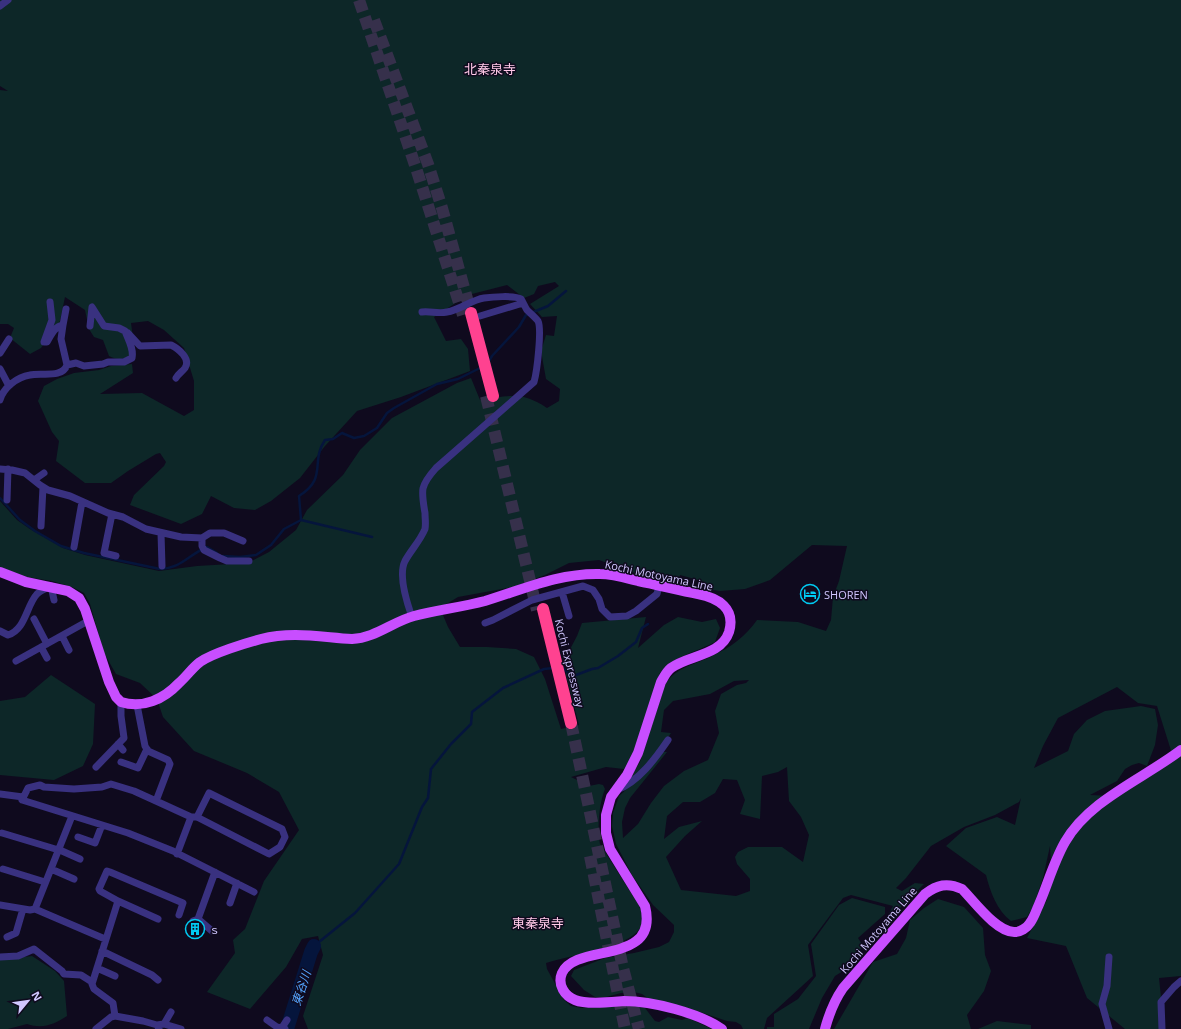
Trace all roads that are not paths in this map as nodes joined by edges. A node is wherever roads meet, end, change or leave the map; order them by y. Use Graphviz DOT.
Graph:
graph roads {
  1 [pos="8,0"];
  2 [pos="0,6"];
  3 [pos="50,302"];
  4 [pos="525,306"];
  5 [pos="66,309"];
  6 [pos="422,312"];
  7 [pos="471,315"];
  8 [pos="63,325"];
  9 [pos="90,326"];
  10 [pos="125,331"];
  11 [pos="9,339"];
  12 [pos="0,353"];
  13 [pos="67,365"];
  14 [pos="0,369"];
  15 [pos="176,378"];
  16 [pos="9,386"];
  17 [pos="489,396"];
  18 [pos="0,400"];
  19 [pos="0,469"];
  20 [pos="8,469"];
  21 [pos="44,473"];
  22 [pos="34,480"];
  23 [pos="43,487"];
  24 [pos="7,500"];
  25 [pos="82,502"];
  26 [pos="112,514"];
  27 [pos="41,526"];
  28 [pos="161,533"];
  29 [pos="202,538"];
  30 [pos="243,541"];
  31 [pos="74,547"];
  32 [pos="116,556"];
  33 [pos="249,561"];
  34 [pos="162,566"];
  35 [pos="0,572"];
  36 [pos="51,586"];
  37 [pos="659,586"];
  38 [pos="562,592"];
  39 [pos="54,600"];
  40 [pos="541,613"];
  41 [pos="569,616"];
  42 [pos="412,617"];
  43 [pos="34,619"];
  44 [pos="88,621"];
  45 [pos="485,623"];
  46 [pos="0,631"];
  47 [pos="62,636"];
  48 [pos="44,646"];
  49 [pos="69,650"];
  50 [pos="47,658"];
  51 [pos="16,660"];
  52 [pos="121,702"];
  53 [pos="137,705"];
  54 [pos="568,724"];
  55 [pos="668,740"];
  56 [pos="118,744"];
  57 [pos="147,749"];
  58 [pos="123,750"];
  59 [pos="1181,750"];
  60 [pos="121,762"];
  61 [pos="96,767"];
  62 [pos="615,791"];
  63 [pos="0,794"];
  64 [pos="23,796"];
  65 [pos="156,801"];
  66 [pos="72,816"];
  67 [pos="194,817"];
  68 [pos="102,825"];
  69 [pos="2,833"];
  70 [pos="78,837"];
  71 [pos="58,850"];
  72 [pos="177,854"];
  73 [pos="80,859"];
  74 [pos="3,869"];
  75 [pos="51,869"];
  76 [pos="215,872"];
  77 [pos="74,879"];
  78 [pos="45,882"];
  79 [pos="237,883"];
  80 [pos="254,892"];
  81 [pos="118,901"];
  82 [pos="230,903"];
  83 [pos="0,905"];
  84 [pos="23,909"];
  85 [pos="35,909"];
  86 [pos="179,915"];
  87 [pos="158,919"];
  88 [pos="212,932"];
  89 [pos="7,937"];
  90 [pos="106,939"];
  91 [pos="102,951"];
  92 [pos="0,957"];
  93 [pos="1109,957"];
  94 [pos="97,968"];
  95 [pos="114,976"];
  96 [pos="158,980"];
  97 [pos="1181,981"];
  98 [pos="92,982"];
  99 [pos="171,1012"];
  100 [pos="115,1016"];
  101 [pos="267,1020"];
  102 [pos="287,1020"];
  103 [pos="160,1026"];
  104 [pos="96,1029"];
  105 [pos="181,1029"];
  106 [pos="283,1029"];
  107 [pos="722,1029"];
  108 [pos="825,1029"];
  109 [pos="1109,1029"];
  110 [pos="1162,1029"];
  1 -- 2 [label="street"];
  3 -- 8 [label="street"];
  4 -- 6 [label="street"];
  4 -- 7 [label="street"];
  4 -- 42 [label="street"];
  5 -- 8 [label="street"];
  7 -- 17 [label="highway"];
  8 -- 13 [label="street"];
  9 -- 10 [label="street"];
  10 -- 13 [label="street"];
  10 -- 15 [label="street"];
  11 -- 12 [label="street"];
  13 -- 16 [label="street"];
  14 -- 16 [label="street"];
  16 -- 18 [label="street"];
  19 -- 20 [label="street"];
  20 -- 22 [label="street"];
  20 -- 24 [label="street"];
  21 -- 22 [label="street"];
  22 -- 23 [label="street"];
  23 -- 25 [label="street"];
  23 -- 27 [label="street"];
  25 -- 26 [label="street"];
  25 -- 31 [label="street"];
  26 -- 28 [label="street"];
  26 -- 32 [label="street"];
  28 -- 29 [label="street"];
  28 -- 34 [label="street"];
  29 -- 30 [label="street"];
  29 -- 33 [label="street"];
  35 -- 36 [label="main road"];
  36 -- 39 [label="street"];
  36 -- 44 [label="main road"];
  36 -- 46 [label="street"];
  37 -- 38 [label="street"];
  37 -- 42 [label="main road, Kochi Motoyama Line"];
  37 -- 62 [label="main road, Kochi Motoyama Line"];
  38 -- 41 [label="street"];
  38 -- 45 [label="street"];
  40 -- 54 [label="highway, Kochi Expressway"];
  42 -- 53 [label="main road, Kochi Motoyama Line"];
  43 -- 48 [label="street"];
  44 -- 47 [label="street"];
  44 -- 52 [label="main road"];
  47 -- 48 [label="street"];
  47 -- 49 [label="street"];
  48 -- 50 [label="street"];
  48 -- 51 [label="street"];
  52 -- 53 [label="main road, Kochi Motoyama Line"];
  52 -- 56 [label="street"];
  53 -- 57 [label="street"];
  55 -- 62 [label="street"];
  56 -- 58 [label="street"];
  56 -- 61 [label="street"];
  57 -- 60 [label="street"];
  57 -- 65 [label="street"];
  59 -- 108 [label="main road, Kochi Motoyama Line"];
  62 -- 107 [label="main road, Kochi Motoyama Line"];
  63 -- 64 [label="street"];
  64 -- 65 [label="street"];
  64 -- 66 [label="street"];
  65 -- 67 [label="street"];
  66 -- 68 [label="street"];
  66 -- 71 [label="street"];
  67 -- 67 [label="street"];
  67 -- 72 [label="street"];
  68 -- 70 [label="street"];
  68 -- 72 [label="street"];
  69 -- 71 [label="street"];
  71 -- 73 [label="street"];
  71 -- 75 [label="street"];
  72 -- 76 [label="street"];
  74 -- 78 [label="street"];
  75 -- 77 [label="street"];
  75 -- 78 [label="street"];
  76 -- 79 [label="street"];
  76 -- 88 [label="street"];
  78 -- 85 [label="street"];
  79 -- 80 [label="street"];
  79 -- 82 [label="street"];
  81 -- 86 [label="street"];
  81 -- 87 [label="street"];
  81 -- 90 [label="street"];
  83 -- 84 [label="street"];
  84 -- 85 [label="street"];
  84 -- 89 [label="street"];
  85 -- 90 [label="street"];
  90 -- 91 [label="street"];
  91 -- 94 [label="street"];
  91 -- 96 [label="street"];
  92 -- 98 [label="street"];
  93 -- 109 [label="street"];
  94 -- 95 [label="street"];
  94 -- 98 [label="street"];
  97 -- 110 [label="street"];
  98 -- 100 [label="street"];
  99 -- 103 [label="street"];
  100 -- 103 [label="street"];
  100 -- 104 [label="street"];
  101 -- 106 [label="street"];
  102 -- 106 [label="street"];
  103 -- 105 [label="street"];
}
